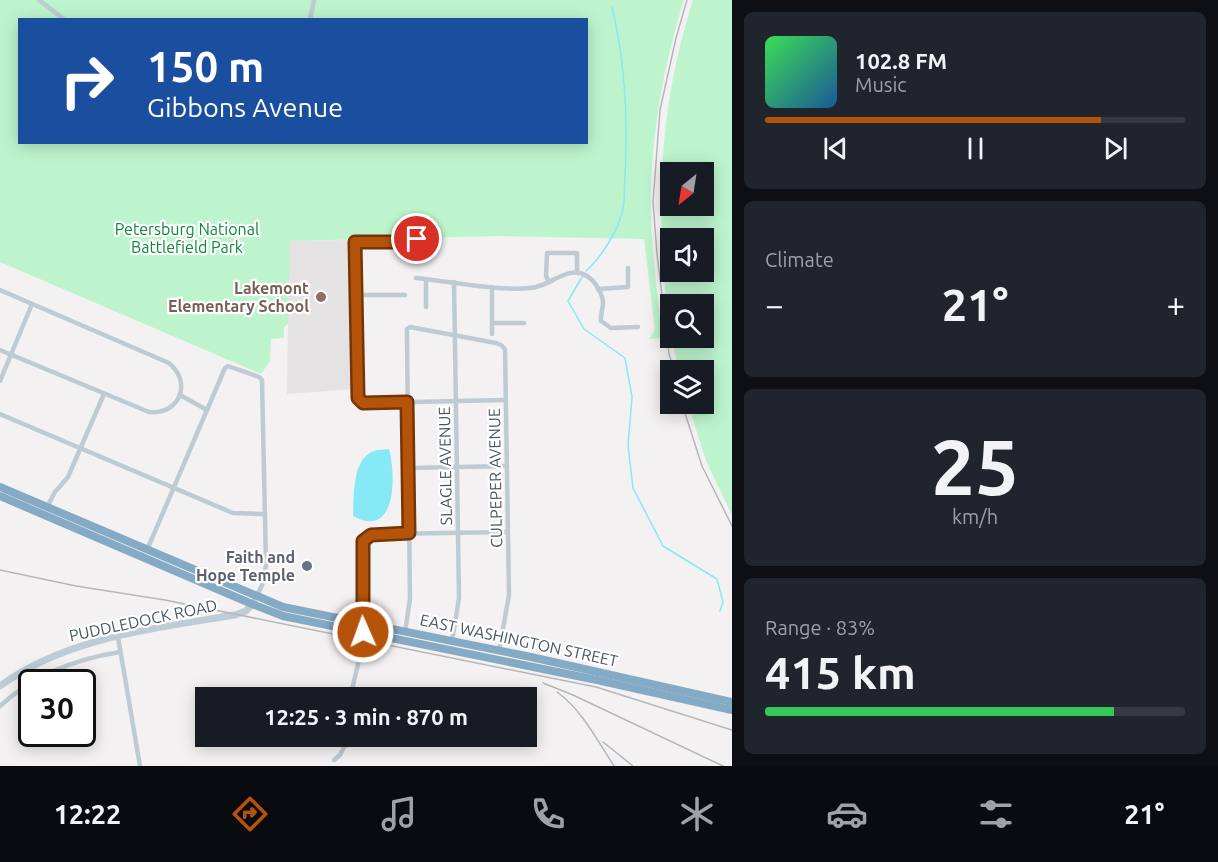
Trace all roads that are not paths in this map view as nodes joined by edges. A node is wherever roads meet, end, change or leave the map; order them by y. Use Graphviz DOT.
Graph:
graph roads {
  1 [pos="39,0"];
  2 [pos="314,0"];
  3 [pos="62,18"];
  4 [pos="310,18"];
  5 [pos="418,234"];
  6 [pos="628,268"];
  7 [pos="577,272"];
  8 [pos="416,278"];
  9 [pos="426,279"];
  10 [pos="454,282"];
  11 [pos="549,282"];
  12 [pos="492,287"];
  13 [pos="598,289"];
  14 [pos="0,290"];
  15 [pos="356,295"];
  16 [pos="405,295"];
  17 [pos="32,304"];
  18 [pos="426,307"];
  19 [pos="492,322"];
  20 [pos="524,323"];
  21 [pos="638,327"];
  22 [pos="492,334"];
  23 [pos="456,335"];
  24 [pos="0,350"];
  25 [pos="11,354"];
  26 [pos="0,381"];
  27 [pos="104,394"];
  28 [pos="180,395"];
  29 [pos="505,400"];
  30 [pos="457,401"];
  31 [pos="407,402"];
  32 [pos="207,410"];
  33 [pos="0,414"];
  34 [pos="80,449"];
  35 [pos="507,466"];
  36 [pos="458,467"];
  37 [pos="408,468"];
  38 [pos="0,487"];
  39 [pos="173,489"];
  40 [pos="0,496"];
  41 [pos="45,511"];
  42 [pos="264,514"];
  43 [pos="458,532"];
  44 [pos="507,532"];
  45 [pos="409,533"];
  46 [pos="146,554"];
  47 [pos="254,601"];
  48 [pos="363,628"];
  49 [pos="404,636"];
  50 [pos="118,637"];
  51 [pos="451,646"];
  52 [pos="120,652"];
  53 [pos="498,655"];
  54 [pos="0,686"];
  55 [pos="353,687"];
  56 [pos="732,702"];
  57 [pos="0,706"];
  58 [pos="732,710"];
  59 [pos="344,747"];
  60 [pos="334,760"];
  61 [pos="140,766"];
  1 -- 3 [label="street"];
  2 -- 4 [label="street"];
  5 -- 15 [label="street"];
  6 -- 13 [label="street"];
  7 -- 11 [label="street"];
  7 -- 11 [label="street"];
  7 -- 13 [label="street"];
  8 -- 9 [label="street"];
  9 -- 10 [label="street"];
  9 -- 18 [label="street"];
  10 -- 12 [label="street"];
  10 -- 23 [label="street, SLAGLE AVENUE"];
  11 -- 12 [label="street"];
  12 -- 19 [label="street"];
  13 -- 21 [label="street"];
  14 -- 17 [label="street"];
  15 -- 16 [label="street"];
  15 -- 31 [label="street"];
  17 -- 25 [label="street"];
  17 -- 28 [label="street"];
  19 -- 20 [label="street"];
  19 -- 22 [label="street"];
  23 -- 29 [label="street, CULPEPER AVENUE"];
  23 -- 30 [label="street, SLAGLE AVENUE"];
  23 -- 31 [label="street"];
  24 -- 25 [label="street"];
  25 -- 26 [label="street"];
  25 -- 27 [label="street"];
  27 -- 28 [label="street"];
  27 -- 34 [label="street"];
  28 -- 32 [label="street"];
  29 -- 30 [label="street"];
  29 -- 35 [label="street, CULPEPER AVENUE"];
  30 -- 31 [label="street"];
  30 -- 36 [label="street, SLAGLE AVENUE"];
  31 -- 37 [label="street"];
  32 -- 39 [label="street"];
  32 -- 42 [label="street"];
  33 -- 34 [label="street"];
  34 -- 39 [label="street"];
  34 -- 41 [label="street"];
  35 -- 36 [label="street"];
  35 -- 44 [label="street, CULPEPER AVENUE"];
  36 -- 37 [label="street"];
  36 -- 43 [label="street, SLAGLE AVENUE"];
  37 -- 45 [label="street"];
  38 -- 41 [label="highway, EAST WASHINGTON STREET"];
  39 -- 42 [label="street"];
  39 -- 46 [label="street"];
  40 -- 41 [label="highway, EAST WASHINGTON STREET"];
  41 -- 46 [label="highway, EAST WASHINGTON STREET"];
  42 -- 47 [label="street"];
  43 -- 44 [label="street"];
  43 -- 45 [label="street"];
  43 -- 51 [label="street, SLAGLE AVENUE"];
  44 -- 53 [label="street, CULPEPER AVENUE"];
  45 -- 48 [label="street"];
  45 -- 49 [label="street"];
  46 -- 47 [label="highway, EAST WASHINGTON STREET"];
  47 -- 48 [label="highway, EAST WASHINGTON STREET"];
  47 -- 50 [label="main road, PUDDLEDOCK ROAD"];
  48 -- 49 [label="highway, EAST WASHINGTON STREET"];
  48 -- 55 [label="street"];
  49 -- 51 [label="highway, EAST WASHINGTON STREET"];
  50 -- 52 [label="street"];
  50 -- 54 [label="main road, PUDDLEDOCK ROAD"];
  51 -- 53 [label="highway, EAST WASHINGTON STREET"];
  52 -- 57 [label="street"];
  52 -- 61 [label="street"];
  53 -- 56 [label="highway, EAST WASHINGTON STREET"];
  53 -- 58 [label="highway, EAST WASHINGTON STREET"];
  59 -- 60 [label="street"];
}
